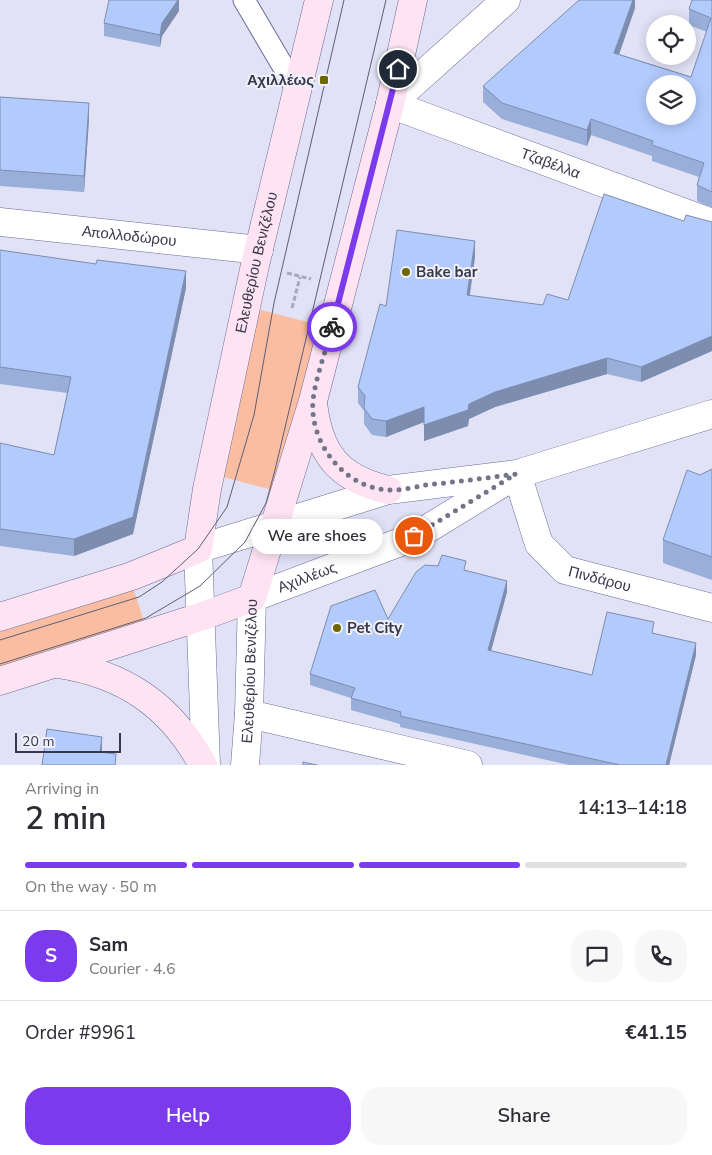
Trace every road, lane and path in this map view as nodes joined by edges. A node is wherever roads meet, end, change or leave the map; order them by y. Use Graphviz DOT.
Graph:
graph roads {
  1 [pos="244,0"];
  2 [pos="319,0"];
  3 [pos="413,0"];
  4 [pos="506,0"];
  5 [pos="297,90"];
  6 [pos="390,104"];
  7 [pos="0,222"];
  8 [pos="712,223"];
  9 [pos="259,250"];
  10 [pos="287,273"];
  11 [pos="300,277"];
  12 [pos="313,280"];
  13 [pos="292,308"];
  14 [pos="313,401"];
  15 [pos="706,418"];
  16 [pos="516,474"];
  17 [pos="388,490"];
  18 [pos="275,525"];
  19 [pos="198,550"];
  20 [pos="252,598"];
  21 [pos="712,608"];
  22 [pos="0,617"];
  23 [pos="200,617"];
  24 [pos="57,664"];
  25 [pos="0,681"];
  26 [pos="249,714"];
  27 [pos="205,765"];
  28 [pos="245,765"];
  29 [pos="468,765"];
  1 -- 5 [label="lane"];
  2 -- 5 [label="main road, Ελευθερίου Βενιζέλου"];
  3 -- 6 [label="main road, Ελευθερίου Βενιζέλου"];
  4 -- 6 [label="street"];
  5 -- 9 [label="main road, Ελευθερίου Βενιζέλου"];
  6 -- 8 [label="street, Τζαβέλλα"];
  6 -- 14 [label="main road, Ελευθερίου Βενιζέλου"];
  7 -- 9 [label="street, Απολλοδώρου"];
  9 -- 19 [label="main road, Ελευθερίου Βενιζέλου"];
  10 -- 11 [label="path"];
  11 -- 12 [label="path"];
  11 -- 13 [label="path"];
  14 -- 17 [label="main road"];
  14 -- 18 [label="main road, Ελευθερίου Βενιζέλου"];
  15 -- 16 [label="street, Αχιλλέως"];
  16 -- 17 [label="street, Αχιλλέως"];
  16 -- 20 [label="street, Αχιλλέως"];
  16 -- 21 [label="street, Πινδάρου"];
  17 -- 18 [label="street, Αχιλλέως"];
  18 -- 19 [label="street, Αχιλλέως"];
  18 -- 20 [label="main road, Ελευθερίου Βενιζέλου"];
  19 -- 22 [label="main road, Αχιλλέως"];
  19 -- 23 [label="street, Ελευθερίου Βενιζέλου"];
  20 -- 23 [label="main road, Αχιλλέως"];
  20 -- 26 [label="street, Ελευθερίου Βενιζέλου"];
  23 -- 24 [label="main road, Αχιλλέως"];
  23 -- 27 [label="street, Ελευθερίου Βενιζέλου"];
  24 -- 25 [label="main road, Αχιλλέως"];
  24 -- 27 [label="main road"];
  26 -- 28 [label="street, Ελευθερίου Βενιζέλου"];
  26 -- 29 [label="street"];
}
